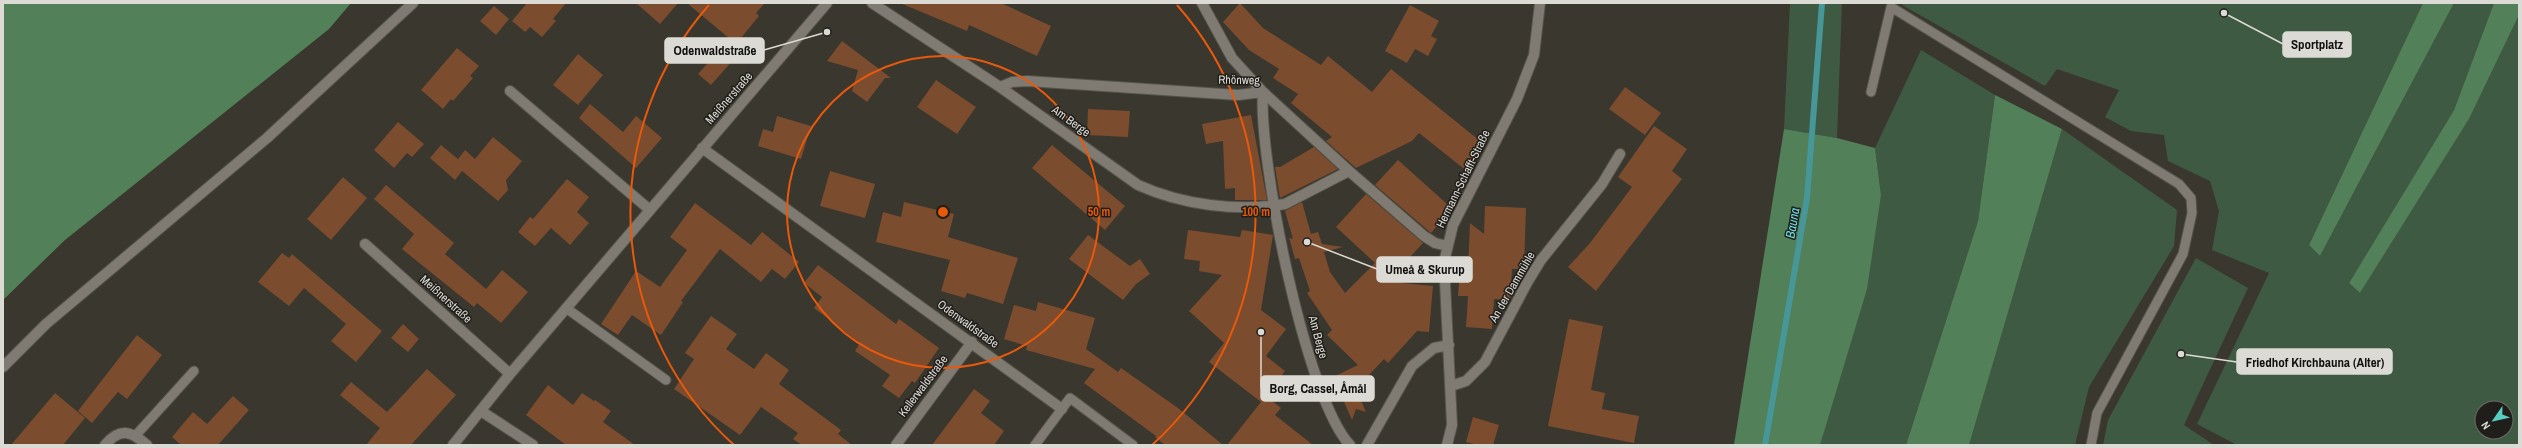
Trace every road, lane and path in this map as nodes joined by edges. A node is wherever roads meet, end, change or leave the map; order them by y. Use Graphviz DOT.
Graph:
graph roads {
  1 [pos="413,3"];
  2 [pos="827,3"];
  3 [pos="872,3"];
  4 [pos="1202,3"];
  5 [pos="1540,3"];
  6 [pos="1000,87"];
  7 [pos="510,91"];
  8 [pos="1263,92"];
  9 [pos="1871,92"];
  10 [pos="702,148"];
  11 [pos="1620,154"];
  12 [pos="1349,171"];
  13 [pos="1274,206"];
  14 [pos="650,210"];
  15 [pos="365,244"];
  16 [pos="1447,246"];
  17 [pos="566,308"];
  18 [pos="972,342"];
  19 [pos="1449,344"];
  20 [pos="3,367"];
  21 [pos="194,371"];
  22 [pos="510,374"];
  23 [pos="666,380"];
  24 [pos="1450,386"];
  25 [pos="1062,409"];
  26 [pos="481,411"];
  27 [pos="136,435"];
  28 [pos="105,445"];
  29 [pos="147,445"];
  30 [pos="452,445"];
  31 [pos="533,445"];
  32 [pos="896,445"];
  33 [pos="1035,445"];
  34 [pos="1133,445"];
  35 [pos="1350,445"];
  36 [pos="1367,445"];
  37 [pos="1447,445"];
  38 [pos="2091,445"];
  1 -- 20 [label="street"];
  2 -- 10 [label="street, Meißnerstraße"];
  3 -- 6 [label="street, Am Berge"];
  4 -- 8 [label="street"];
  5 -- 16 [label="street, Hermann-Schafft-Straße"];
  6 -- 8 [label="street, Rhönweg"];
  6 -- 13 [label="street, Am Berge"];
  7 -- 14 [label="street"];
  8 -- 12 [label="street, Rhönweg"];
  8 -- 13 [label="street, Am Berge"];
  9 -- 38 [label="lane"];
  10 -- 14 [label="street, Meißnerstraße"];
  10 -- 18 [label="street, Odenwaldstraße"];
  11 -- 24 [label="street, An der Dammühle"];
  12 -- 13 [label="street, Am Berge"];
  12 -- 16 [label="street, Rhönweg"];
  13 -- 35 [label="street, Am Berge"];
  14 -- 17 [label="street, Meißnerstraße"];
  15 -- 22 [label="street, Meißnerstraße"];
  16 -- 19 [label="street, Hermann-Schafft-Straße"];
  17 -- 22 [label="street, Meißnerstraße"];
  17 -- 23 [label="lane"];
  18 -- 25 [label="street, Odenwaldstraße"];
  18 -- 32 [label="street, Kellerwaldstraße"];
  19 -- 24 [label="street, Hermann-Schafft-Straße"];
  19 -- 36 [label="street"];
  21 -- 27 [label="lane"];
  22 -- 26 [label="street, Meißnerstraße"];
  24 -- 37 [label="street, Hermann-Schafft-Straße"];
  25 -- 33 [label="lane"];
  25 -- 34 [label="lane"];
  26 -- 30 [label="street, Meißnerstraße"];
  26 -- 31 [label="street"];
  27 -- 28 [label="street"];
  27 -- 29 [label="street"];
}
